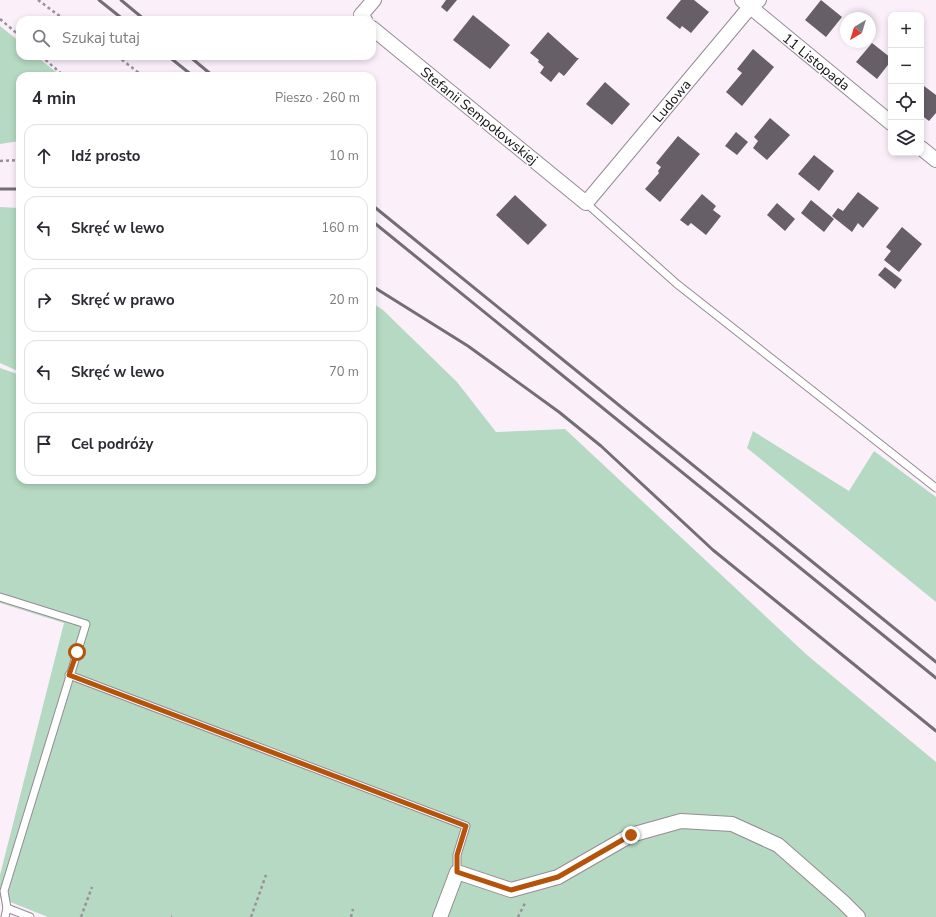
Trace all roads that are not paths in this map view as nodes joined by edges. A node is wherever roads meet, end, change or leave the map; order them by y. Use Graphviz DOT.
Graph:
graph roads {
  1 [pos="374,0"];
  2 [pos="750,2"];
  3 [pos="364,16"];
  4 [pos="376,31"];
  5 [pos="888,120"];
  6 [pos="924,150"];
  7 [pos="936,160"];
  8 [pos="586,203"];
  9 [pos="936,488"];
  10 [pos="0,598"];
  11 [pos="69,675"];
  12 [pos="457,872"];
  13 [pos="7,908"];
  14 [pos="5,917"];
  15 [pos="30,917"];
  16 [pos="440,917"];
  17 [pos="858,917"];
  1 -- 3 [label="street"];
  2 -- 5 [label="street, 11 Listopada"];
  2 -- 8 [label="street, Ludowa"];
  4 -- 8 [label="street, Stefanii Sempołowskiej"];
  6 -- 7 [label="street"];
  8 -- 9 [label="lane"];
  10 -- 11 [label="lane"];
  11 -- 12 [label="lane"];
  11 -- 13 [label="lane"];
  12 -- 16 [label="street"];
  12 -- 17 [label="street"];
  13 -- 14 [label="lane"];
  13 -- 15 [label="lane"];
}
